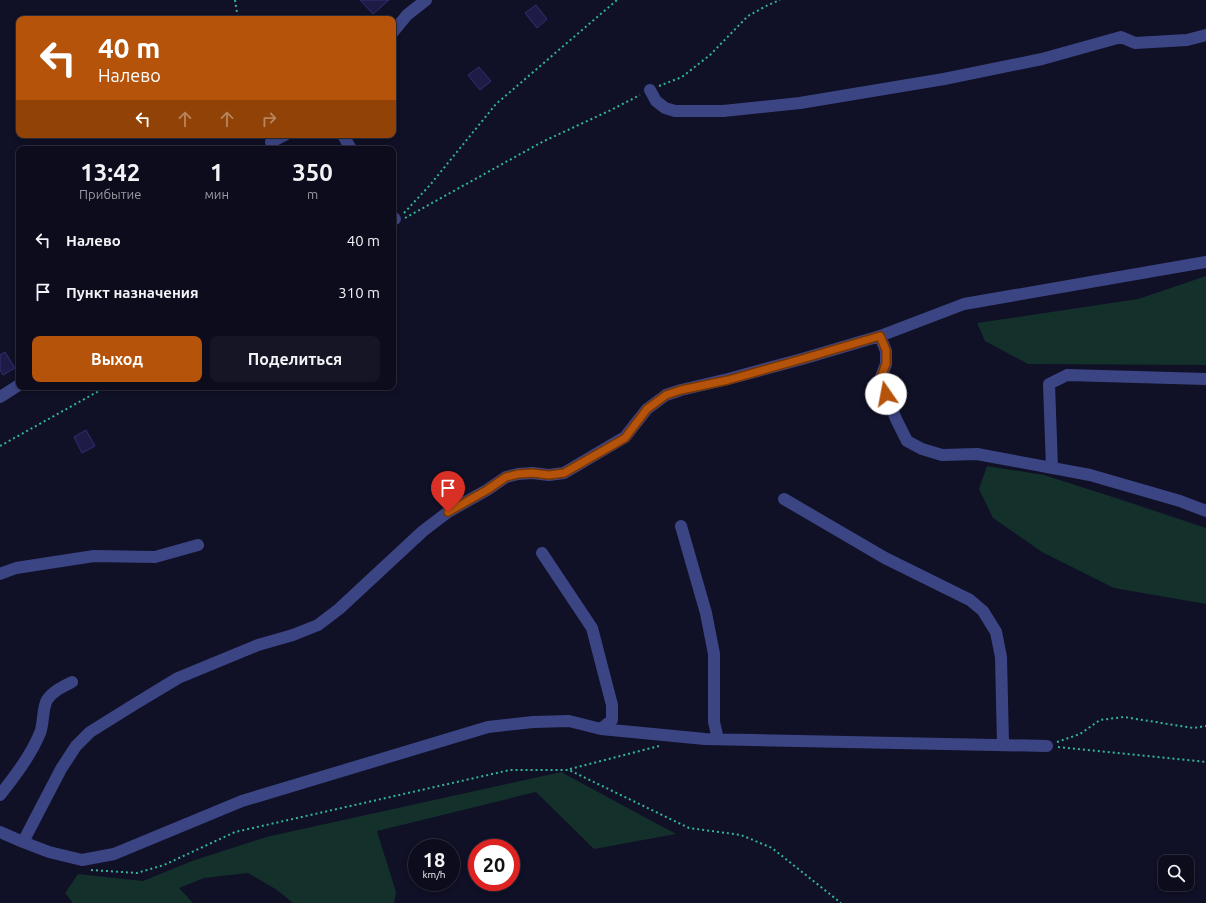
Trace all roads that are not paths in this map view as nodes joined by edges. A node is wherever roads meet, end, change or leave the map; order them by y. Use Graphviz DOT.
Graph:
graph roads {
  1 [pos="426,0"];
  2 [pos="396,28"];
  3 [pos="1206,35"];
  4 [pos="650,90"];
  5 [pos="279,138"];
  6 [pos="271,142"];
  7 [pos="1206,262"];
  8 [pos="880,336"];
  9 [pos="1206,379"];
  10 [pos="16,387"];
  11 [pos="0,397"];
  12 [pos="1052,468"];
  13 [pos="784,499"];
  14 [pos="1206,511"];
  15 [pos="681,526"];
  16 [pos="198,545"];
  17 [pos="542,553"];
  18 [pos="0,574"];
  19 [pos="72,682"];
  20 [pos="601,729"];
  21 [pos="718,739"];
  22 [pos="1003,744"];
  23 [pos="1047,746"];
  24 [pos="0,795"];
  25 [pos="0,832"];
  26 [pos="23,842"];
  1 -- 2 [label="street"];
  3 -- 4 [label="street"];
  5 -- 6 [label="street"];
  7 -- 8 [label="street"];
  8 -- 12 [label="street"];
  8 -- 26 [label="street"];
  9 -- 12 [label="street"];
  10 -- 11 [label="street"];
  12 -- 14 [label="street"];
  13 -- 22 [label="street"];
  15 -- 21 [label="street"];
  16 -- 18 [label="street"];
  17 -- 20 [label="street"];
  19 -- 24 [label="street"];
  20 -- 21 [label="street"];
  20 -- 26 [label="street"];
  21 -- 22 [label="street"];
  22 -- 23 [label="street"];
  25 -- 26 [label="street"];
}
